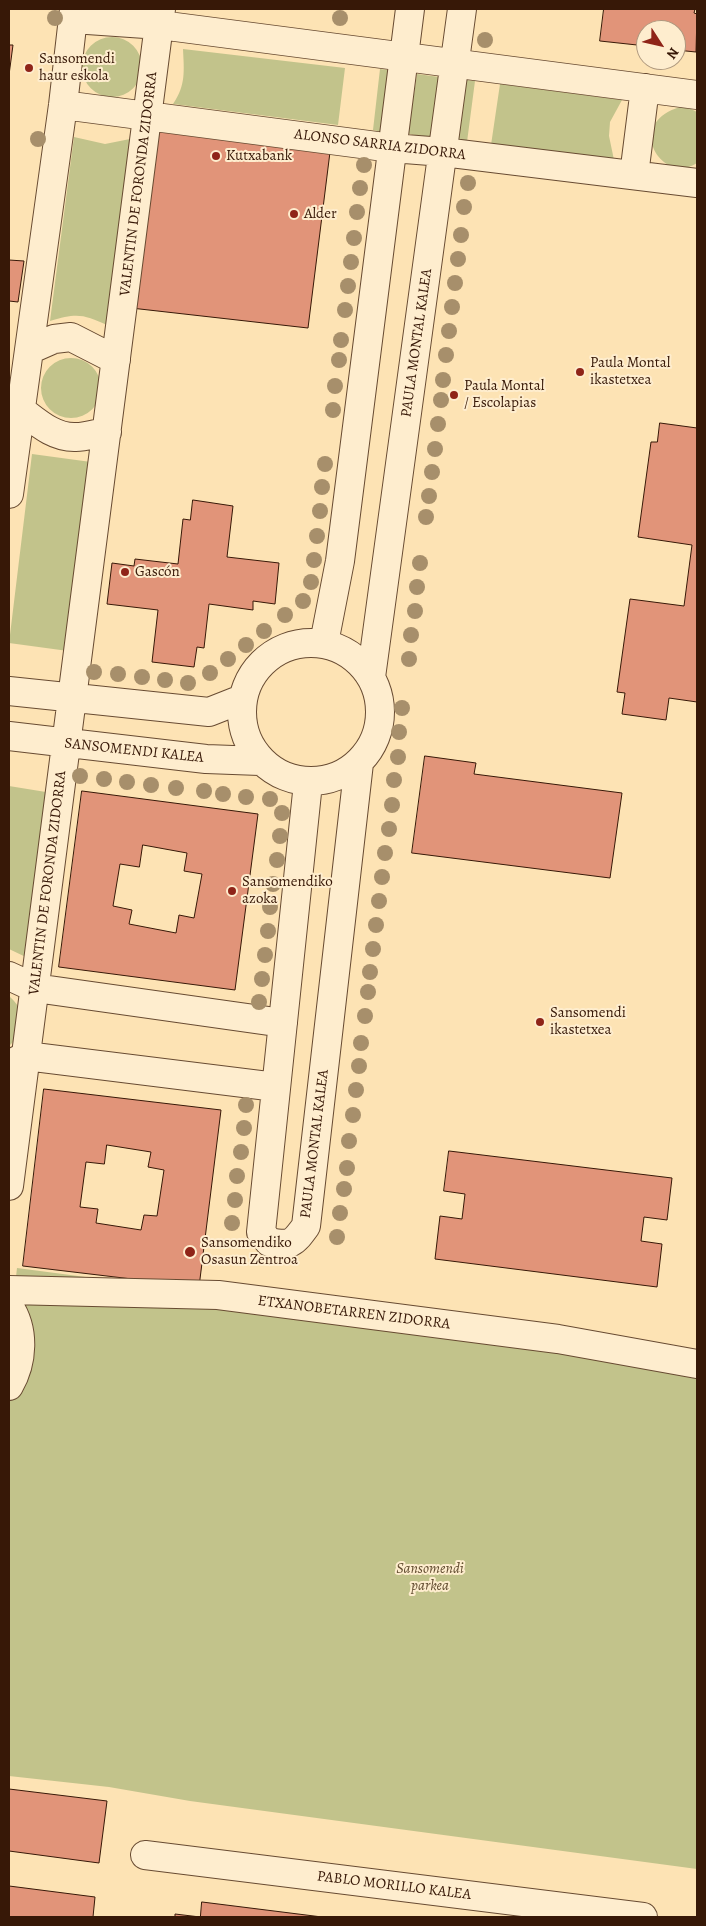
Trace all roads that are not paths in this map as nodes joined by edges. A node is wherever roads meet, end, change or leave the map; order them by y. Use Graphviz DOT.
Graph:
graph roads {
  1 [pos="410,9"];
  2 [pos="462,9"];
  3 [pos="74,14"];
  4 [pos="161,17"];
  5 [pos="403,57"];
  6 [pos="455,64"];
  7 [pos="645,88"];
  8 [pos="697,95"];
  9 [pos="63,105"];
  10 [pos="148,115"];
  11 [pos="392,148"];
  12 [pos="443,152"];
  13 [pos="634,175"];
  14 [pos="697,183"];
  15 [pos="29,350"];
  16 [pos="116,360"];
  17 [pos="21,410"];
  18 [pos="107,432"];
  19 [pos="9,494"];
  20 [pos="324,643"];
  21 [pos="371,677"];
  22 [pos="9,691"];
  23 [pos="72,697"];
  24 [pos="242,699"];
  25 [pos="9,736"];
  26 [pos="66,743"];
  27 [pos="260,761"];
  28 [pos="359,763"];
  29 [pos="308,783"];
  30 [pos="9,976"];
  31 [pos="35,988"];
  32 [pos="283,1023"];
  33 [pos="17,1060"];
  34 [pos="276,1087"];
  35 [pos="9,1186"];
  36 [pos="9,1290"];
  37 [pos="9,1306"];
  38 [pos="697,1364"];
  39 [pos="9,1386"];
  40 [pos="146,1854"];
  41 [pos="643,1917"];
  1 -- 5 [label="street"];
  2 -- 6 [label="street, PAULA MONTAL KALEA"];
  3 -- 4 [label="street"];
  3 -- 9 [label="street"];
  4 -- 5 [label="street"];
  4 -- 10 [label="street, VALENTIN DE FORONDA ZIDORRA"];
  5 -- 6 [label="street"];
  5 -- 11 [label="street"];
  6 -- 7 [label="street"];
  6 -- 12 [label="street, PAULA MONTAL KALEA"];
  7 -- 8 [label="street"];
  7 -- 13 [label="street"];
  9 -- 10 [label="street, ALONSO SARRIA ZIDORRA"];
  9 -- 15 [label="street"];
  10 -- 11 [label="street, ALONSO SARRIA ZIDORRA"];
  10 -- 16 [label="street, VALENTIN DE FORONDA ZIDORRA"];
  11 -- 12 [label="street, ALONSO SARRIA ZIDORRA"];
  11 -- 20 [label="street"];
  12 -- 13 [label="street, ALONSO SARRIA ZIDORRA"];
  12 -- 21 [label="street, PAULA MONTAL KALEA"];
  13 -- 14 [label="street, ALONSO SARRIA ZIDORRA"];
  15 -- 16 [label="street"];
  15 -- 17 [label="street"];
  16 -- 18 [label="street, VALENTIN DE FORONDA ZIDORRA"];
  17 -- 18 [label="street"];
  17 -- 19 [label="street"];
  18 -- 23 [label="street, VALENTIN DE FORONDA ZIDORRA"];
  20 -- 21 [label="street"];
  20 -- 24 [label="street"];
  21 -- 28 [label="street"];
  22 -- 23 [label="street"];
  23 -- 24 [label="street"];
  23 -- 26 [label="street, VALENTIN DE FORONDA ZIDORRA"];
  24 -- 27 [label="street"];
  25 -- 26 [label="street, SANSOMENDI KALEA"];
  26 -- 27 [label="street, SANSOMENDI KALEA"];
  26 -- 31 [label="street, VALENTIN DE FORONDA ZIDORRA"];
  27 -- 29 [label="street"];
  28 -- 29 [label="street"];
  28 -- 34 [label="street, PAULA MONTAL KALEA"];
  29 -- 32 [label="street, PAULA MONTAL KALEA"];
  30 -- 31 [label="street"];
  31 -- 32 [label="street"];
  31 -- 33 [label="street, VALENTIN DE FORONDA ZIDORRA"];
  32 -- 34 [label="street, PAULA MONTAL KALEA"];
  33 -- 34 [label="street"];
  33 -- 35 [label="street, VALENTIN DE FORONDA ZIDORRA"];
  36 -- 38 [label="street, ETXANOBETARREN ZIDORRA"];
  37 -- 39 [label="street"];
  40 -- 41 [label="street, PABLO MORILLO KALEA"];
}
